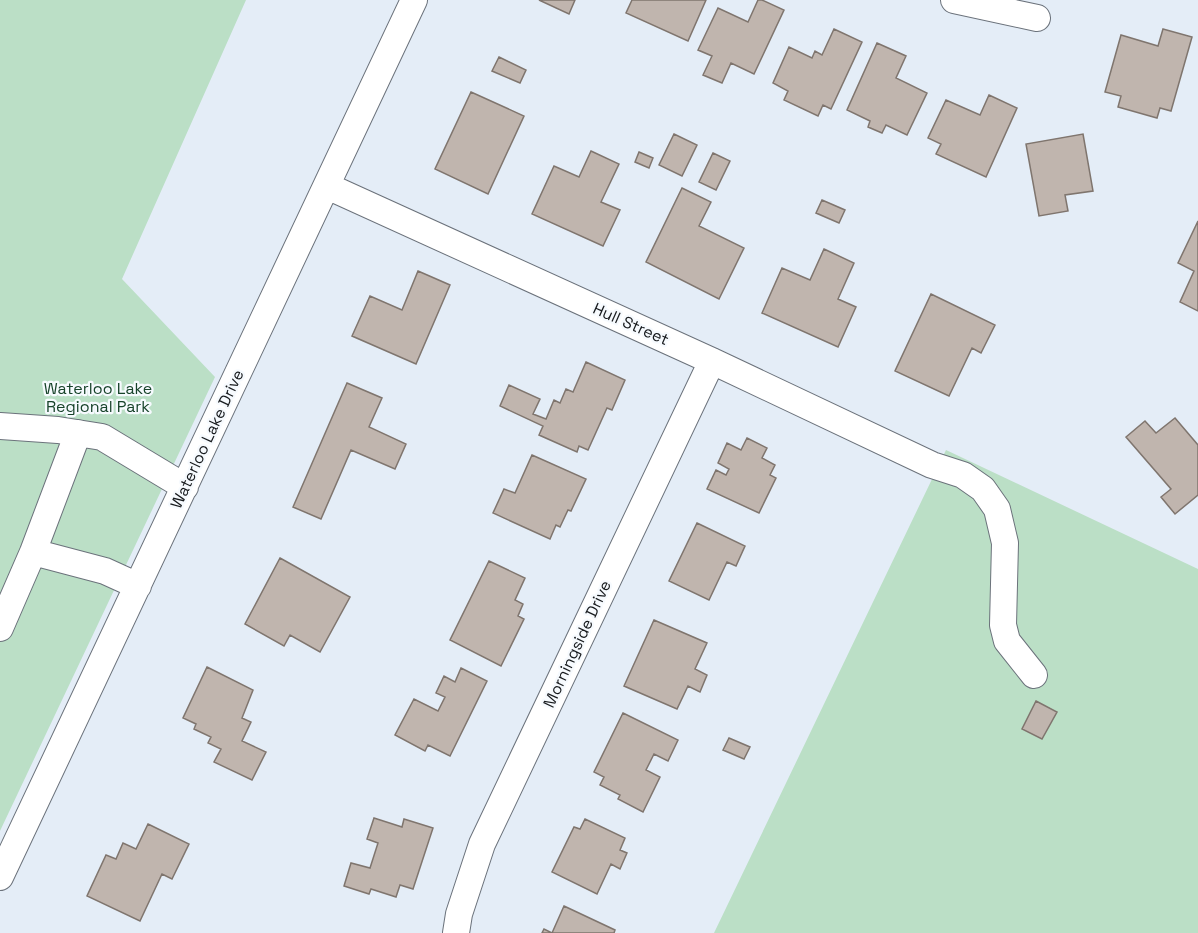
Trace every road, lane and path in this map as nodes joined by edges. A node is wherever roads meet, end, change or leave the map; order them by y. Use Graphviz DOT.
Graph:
graph roads {
  1 [pos="414,0"];
  2 [pos="954,0"];
  3 [pos="1037,18"];
  4 [pos="327,186"];
  5 [pos="712,361"];
  6 [pos="0,426"];
  7 [pos="78,434"];
  8 [pos="184,487"];
  9 [pos="33,552"];
  10 [pos="138,586"];
  11 [pos="0,628"];
  12 [pos="1034,675"];
  13 [pos="0,877"];
  14 [pos="456,933"];
  1 -- 4 [label="street, Waterloo Lake Drive"];
  2 -- 3 [label="street"];
  4 -- 5 [label="street, Hull Street"];
  4 -- 8 [label="street, Waterloo Lake Drive"];
  5 -- 12 [label="street, Hull Street"];
  5 -- 14 [label="street, Morningside Drive"];
  6 -- 7 [label="street"];
  7 -- 8 [label="street"];
  7 -- 9 [label="street"];
  8 -- 10 [label="street, Waterloo Lake Drive"];
  9 -- 10 [label="street"];
  9 -- 11 [label="street"];
  10 -- 13 [label="street, Waterloo Lake Drive"];
}
